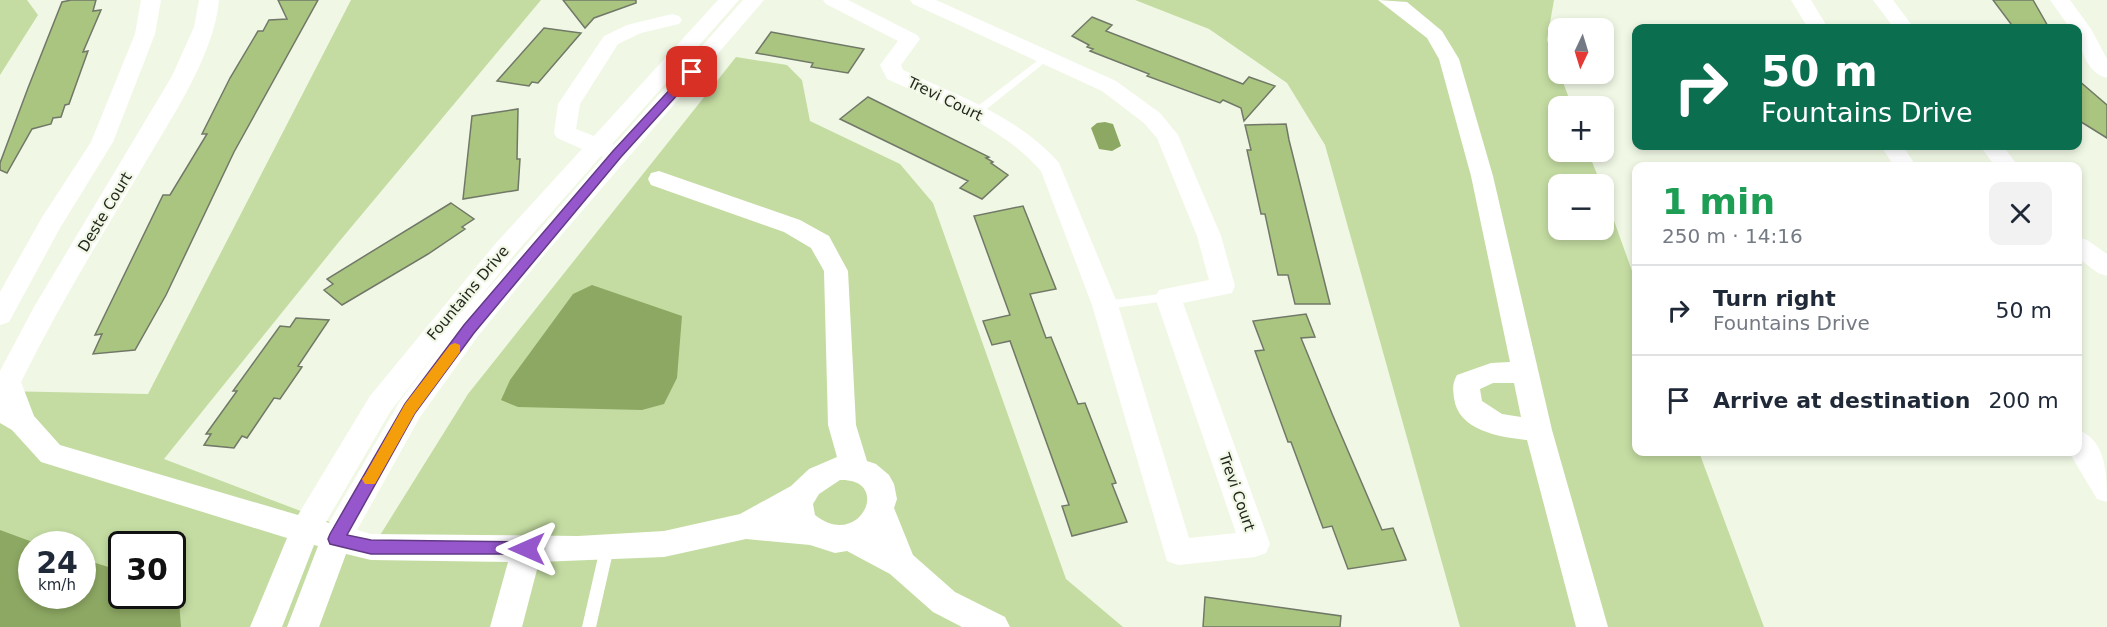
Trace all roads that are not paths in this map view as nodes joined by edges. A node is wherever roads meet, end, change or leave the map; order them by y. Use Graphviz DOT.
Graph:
graph roads {
  1 [pos="151,0"];
  2 [pos="209,0"];
  3 [pos="729,0"];
  4 [pos="754,0"];
  5 [pos="833,0"];
  6 [pos="920,0"];
  7 [pos="1388,0"];
  8 [pos="1801,0"];
  9 [pos="1883,0"];
  10 [pos="2060,0"];
  11 [pos="672,20"];
  12 [pos="1816,24"];
  13 [pos="1901,24"];
  14 [pos="2077,24"];
  15 [pos="2082,31"];
  16 [pos="1045,58"];
  17 [pos="2107,72"];
  18 [pos="974,114"];
  19 [pos="155,126"];
  20 [pos="106,131"];
  21 [pos="607,150"];
  22 [pos="1994,150"];
  23 [pos="2004,162"];
  24 [pos="659,179"];
  25 [pos="1168,297"];
  26 [pos="1105,305"];
  27 [pos="0,315"];
  28 [pos="26,346"];
  29 [pos="0,357"];
  30 [pos="1524,372"];
  31 [pos="11,416"];
  32 [pos="842,425"];
  33 [pos="1538,430"];
  34 [pos="2082,449"];
  35 [pos="855,468"];
  36 [pos="825,471"];
  37 [pos="2107,490"];
  38 [pos="802,495"];
  39 [pos="881,511"];
  40 [pos="746,526"];
  41 [pos="305,531"];
  42 [pos="813,532"];
  43 [pos="849,538"];
  44 [pos="336,539"];
  45 [pos="607,548"];
  46 [pos="527,549"];
  47 [pos="901,564"];
  48 [pos="266,627"];
  49 [pos="303,627"];
  50 [pos="506,627"];
  51 [pos="589,627"];
  52 [pos="994,627"];
  53 [pos="1592,627"];
  1 -- 20 [label="street"];
  2 -- 19 [label="street, Deste Court"];
  3 -- 21 [label="street, Fountains Drive"];
  4 -- 21 [label="street, Fountains Drive"];
  5 -- 18 [label="street, Trevi Court"];
  6 -- 16 [label="street"];
  7 -- 30 [label="street"];
  8 -- 12 [label="street"];
  9 -- 13 [label="street"];
  10 -- 14 [label="street"];
  11 -- 21 [label="street"];
  15 -- 17 [label="street"];
  16 -- 18 [label="lane"];
  16 -- 25 [label="street"];
  18 -- 26 [label="street, Trevi Court"];
  19 -- 20 [label="street"];
  19 -- 28 [label="street, Deste Court"];
  20 -- 27 [label="street"];
  21 -- 41 [label="street, Fountains Drive"];
  21 -- 44 [label="street, Fountains Drive"];
  22 -- 23 [label="street"];
  24 -- 32 [label="street"];
  25 -- 26 [label="lane"];
  25 -- 26 [label="street, Trevi Court"];
  28 -- 29 [label="street"];
  28 -- 31 [label="street, Deste Court"];
  30 -- 33 [label="street"];
  30 -- 33 [label="street"];
  31 -- 41 [label="street, Deste Court"];
  32 -- 35 [label="street"];
  32 -- 36 [label="street"];
  33 -- 53 [label="street"];
  34 -- 37 [label="street"];
  35 -- 36 [label="street"];
  35 -- 39 [label="street"];
  36 -- 38 [label="street"];
  38 -- 40 [label="street"];
  38 -- 42 [label="street"];
  39 -- 43 [label="street"];
  39 -- 47 [label="street"];
  40 -- 42 [label="street"];
  40 -- 45 [label="street, Deste Court"];
  41 -- 44 [label="street, Deste Court"];
  41 -- 48 [label="street, Fountains Drive"];
  42 -- 43 [label="street"];
  43 -- 47 [label="street"];
  44 -- 46 [label="street, Deste Court"];
  44 -- 49 [label="street, Fountains Drive"];
  45 -- 46 [label="street, Deste Court"];
  45 -- 51 [label="lane"];
  46 -- 50 [label="street"];
  47 -- 52 [label="street"];
}
